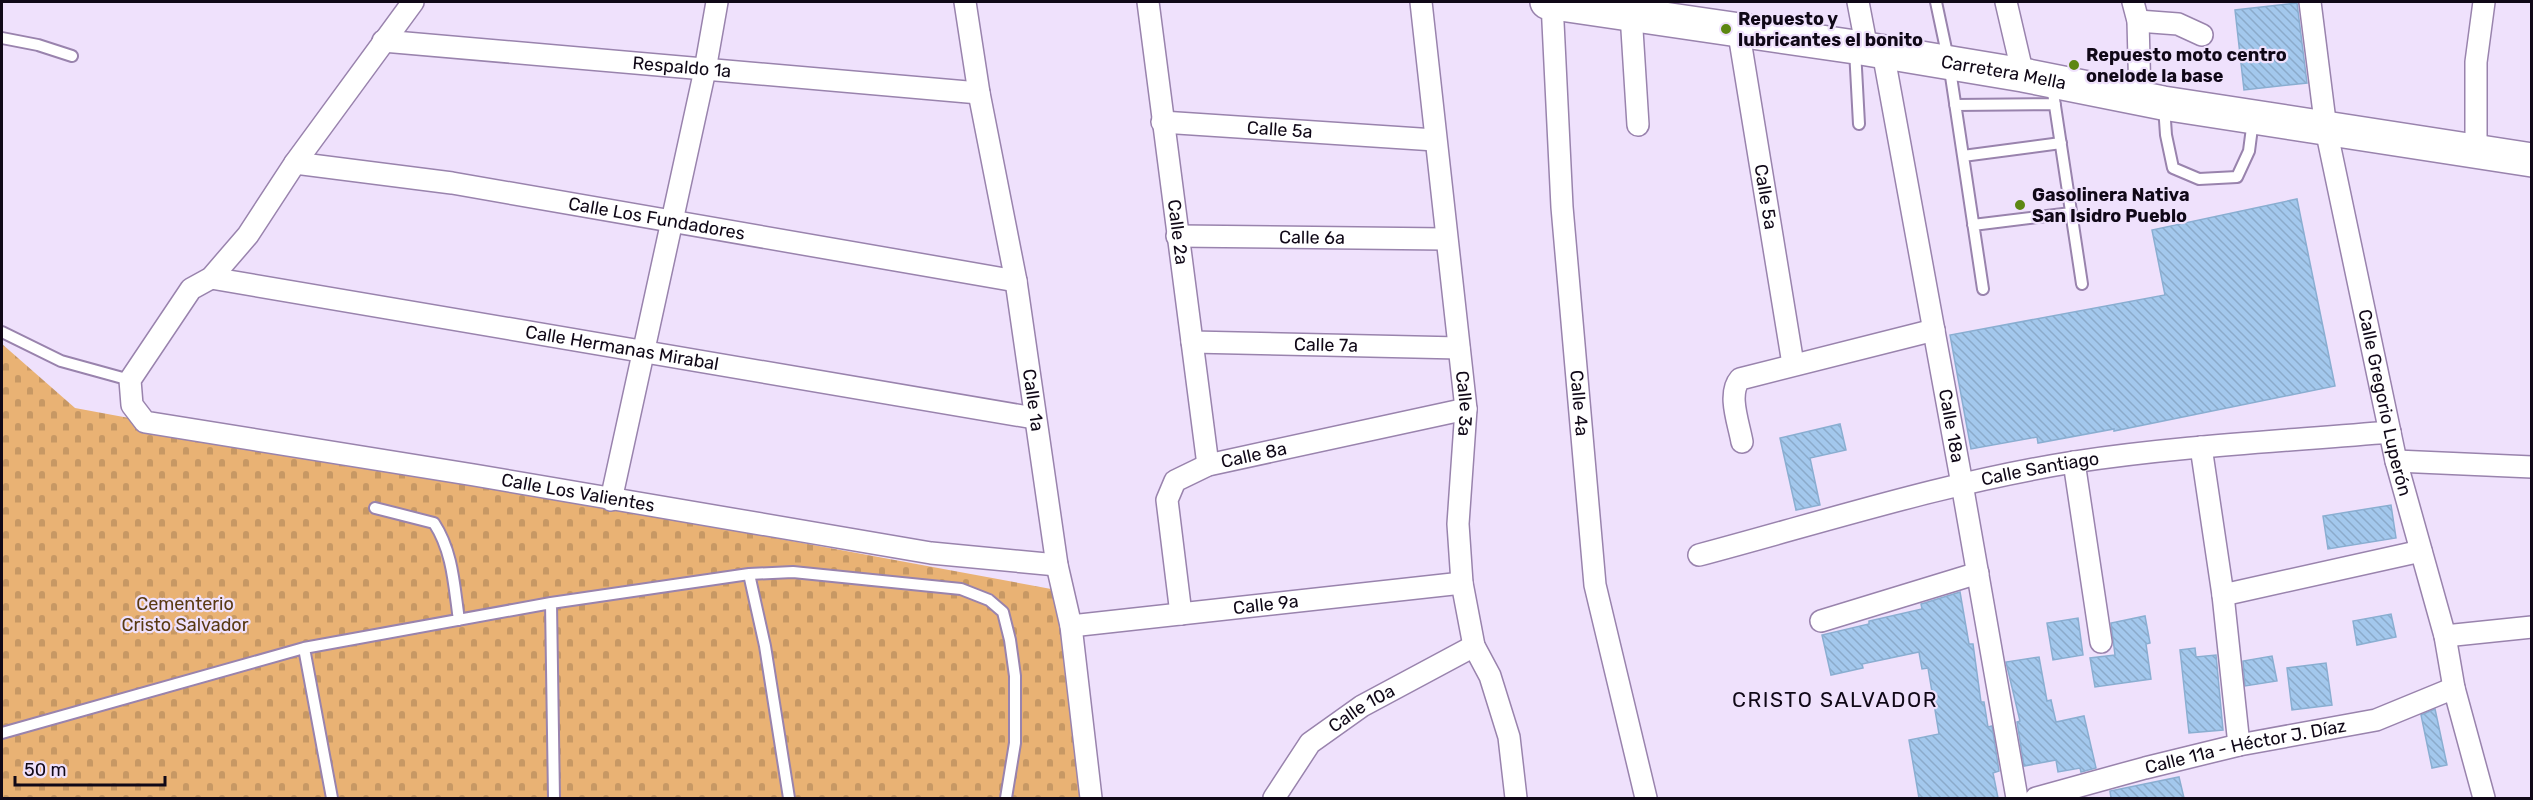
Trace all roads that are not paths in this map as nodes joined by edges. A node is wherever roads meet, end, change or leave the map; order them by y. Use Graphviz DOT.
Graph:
graph roads {
  1 [pos="413,2"];
  2 [pos="717,2"];
  3 [pos="964,2"];
  4 [pos="1148,2"];
  5 [pos="1421,2"];
  6 [pos="1550,2"];
  7 [pos="1858,2"];
  8 [pos="1936,2"];
  9 [pos="2006,2"];
  10 [pos="2310,2"];
  11 [pos="2484,2"];
  12 [pos="1665,10"];
  13 [pos="2136,11"];
  14 [pos="1631,14"];
  15 [pos="1738,28"];
  16 [pos="2202,35"];
  17 [pos="2,38"];
  18 [pos="384,41"];
  19 [pos="1868,49"];
  20 [pos="72,56"];
  21 [pos="1949,63"];
  22 [pos="705,70"];
  23 [pos="2043,86"];
  24 [pos="979,93"];
  25 [pos="2152,100"];
  26 [pos="1956,105"];
  27 [pos="2253,117"];
  28 [pos="1162,122"];
  29 [pos="1859,124"];
  30 [pos="1638,125"];
  31 [pos="2326,129"];
  32 [pos="1435,140"];
  33 [pos="2061,143"];
  34 [pos="2476,151"];
  35 [pos="1963,156"];
  36 [pos="2532,160"];
  37 [pos="295,163"];
  38 [pos="2071,213"];
  39 [pos="671,221"];
  40 [pos="1973,225"];
  41 [pos="1177,236"];
  42 [pos="1446,239"];
  43 [pos="211,279"];
  44 [pos="1016,281"];
  45 [pos="2082,284"];
  46 [pos="1983,288"];
  47 [pos="1934,330"];
  48 [pos="2,332"];
  49 [pos="1192,342"];
  50 [pos="1459,348"];
  51 [pos="643,352"];
  52 [pos="1793,364"];
  53 [pos="130,380"];
  54 [pos="1466,409"];
  55 [pos="1034,418"];
  56 [pos="2390,432"];
  57 [pos="1742,442"];
  58 [pos="2201,447"];
  59 [pos="2396,461"];
  60 [pos="2074,462"];
  61 [pos="1208,465"];
  62 [pos="2532,467"];
  63 [pos="1962,484"];
  64 [pos="611,500"];
  65 [pos="375,508"];
  66 [pos="2421,551"];
  67 [pos="1699,555"];
  68 [pos="1057,565"];
  69 [pos="1978,573"];
  70 [pos="749,574"];
  71 [pos="1462,583"];
  72 [pos="2223,595"];
  73 [pos="551,603"];
  74 [pos="1182,614"];
  75 [pos="459,620"];
  76 [pos="1821,621"];
  77 [pos="1071,626"];
  78 [pos="2532,627"];
  79 [pos="2445,636"];
  80 [pos="2102,642"];
  81 [pos="1474,646"];
  82 [pos="304,648"];
  83 [pos="2454,688"];
  84 [pos="2,733"];
  85 [pos="2239,745"];
  86 [pos="332,798"];
  87 [pos="554,798"];
  88 [pos="789,798"];
  89 [pos="1006,798"];
  90 [pos="1091,798"];
  91 [pos="1274,798"];
  92 [pos="1516,798"];
  93 [pos="1646,798"];
  94 [pos="2017,798"];
  95 [pos="2036,798"];
  96 [pos="2484,798"];
  1 -- 18 [label="street"];
  2 -- 22 [label="street"];
  3 -- 24 [label="street, Calle 1a"];
  4 -- 28 [label="street, Calle 2a"];
  5 -- 32 [label="street, Calle 3a"];
  6 -- 14 [label="main road, Carretera Mella"];
  6 -- 93 [label="street, Calle 4a"];
  7 -- 19 [label="street, Calle 18a"];
  8 -- 21 [label="lane"];
  9 -- 23 [label="street"];
  10 -- 31 [label="street, Calle Gregorio Luperón"];
  11 -- 34 [label="street"];
  12 -- 14 [label="main road, Carretera Mella"];
  12 -- 15 [label="main road, Carretera Mella"];
  13 -- 16 [label="street"];
  13 -- 25 [label="street"];
  14 -- 30 [label="street"];
  15 -- 19 [label="main road, Carretera Mella"];
  15 -- 52 [label="street, Calle 5a"];
  17 -- 20 [label="lane"];
  18 -- 22 [label="street, Respaldo 1a"];
  18 -- 37 [label="street"];
  19 -- 21 [label="main road, Carretera Mella"];
  19 -- 29 [label="lane"];
  19 -- 47 [label="street, Calle 18a"];
  21 -- 23 [label="main road, Carretera Mella"];
  21 -- 26 [label="lane"];
  22 -- 24 [label="street, Respaldo 1a"];
  22 -- 39 [label="street"];
  23 -- 25 [label="main road, Carretera Mella"];
  23 -- 26 [label="lane"];
  23 -- 33 [label="lane"];
  24 -- 44 [label="street, Calle 1a"];
  25 -- 27 [label="main road, Carretera Mella"];
  25 -- 27 [label="lane"];
  26 -- 35 [label="lane"];
  27 -- 31 [label="main road, Carretera Mella"];
  28 -- 32 [label="street, Calle 5a"];
  28 -- 41 [label="street, Calle 2a"];
  31 -- 34 [label="main road, Carretera Mella"];
  31 -- 56 [label="street, Calle Gregorio Luperón"];
  32 -- 42 [label="street, Calle 3a"];
  33 -- 35 [label="lane"];
  33 -- 38 [label="lane"];
  34 -- 36 [label="main road, Carretera Mella"];
  35 -- 40 [label="lane"];
  37 -- 39 [label="street, Calle Los Fundadores"];
  37 -- 43 [label="street"];
  38 -- 40 [label="lane"];
  38 -- 45 [label="lane"];
  39 -- 44 [label="street, Calle Los Fundadores"];
  39 -- 51 [label="street"];
  40 -- 46 [label="lane"];
  41 -- 42 [label="street, Calle 6a"];
  41 -- 49 [label="street, Calle 2a"];
  42 -- 50 [label="street, Calle 3a"];
  43 -- 51 [label="street, Calle Hermanas Mirabal"];
  43 -- 53 [label="street"];
  44 -- 55 [label="street, Calle 1a"];
  47 -- 52 [label="street"];
  47 -- 63 [label="street, Calle 18a"];
  48 -- 53 [label="lane"];
  49 -- 50 [label="street, Calle 7a"];
  49 -- 61 [label="street, Calle 2a"];
  50 -- 54 [label="street, Calle 3a"];
  51 -- 55 [label="street, Calle Hermanas Mirabal"];
  51 -- 64 [label="street"];
  52 -- 57 [label="street"];
  53 -- 64 [label="street, Calle Los Valientes"];
  54 -- 61 [label="street, Calle 8a"];
  54 -- 71 [label="street, Calle 3a"];
  55 -- 68 [label="street, Calle 1a"];
  56 -- 58 [label="street, Calle Santiago"];
  56 -- 59 [label="street, Calle Gregorio Luperón"];
  58 -- 60 [label="street, Calle Santiago"];
  58 -- 72 [label="street"];
  59 -- 62 [label="street"];
  59 -- 66 [label="street, Calle Gregorio Luperón"];
  60 -- 63 [label="street, Calle Santiago"];
  60 -- 80 [label="street"];
  61 -- 74 [label="street, Calle 8a"];
  63 -- 67 [label="street, Calle Santiago"];
  63 -- 69 [label="street, Calle 18a"];
  64 -- 68 [label="street, Calle Los Valientes"];
  65 -- 75 [label="lane"];
  66 -- 72 [label="street"];
  66 -- 79 [label="street, Calle Gregorio Luperón"];
  68 -- 77 [label="street, Calle 1a"];
  69 -- 76 [label="street"];
  69 -- 94 [label="street, Calle 18a"];
  70 -- 73 [label="lane"];
  70 -- 88 [label="lane"];
  70 -- 89 [label="lane"];
  71 -- 74 [label="street, Calle 9a"];
  71 -- 81 [label="street, Calle 3a"];
  72 -- 85 [label="street"];
  73 -- 75 [label="lane"];
  73 -- 87 [label="lane"];
  74 -- 77 [label="street, Calle 9a"];
  75 -- 82 [label="lane"];
  77 -- 90 [label="street, Calle 1a"];
  78 -- 79 [label="street"];
  79 -- 83 [label="street, Calle Gregorio Luperón"];
  81 -- 91 [label="street, Calle 10a"];
  81 -- 92 [label="street, Calle 3a"];
  82 -- 84 [label="lane"];
  82 -- 86 [label="lane"];
  83 -- 85 [label="street, Calle 11a - Héctor J. Díaz"];
  83 -- 96 [label="street, Calle Gregorio Luperón"];
  85 -- 95 [label="street, Calle 11a - Héctor J. Díaz"];
}
